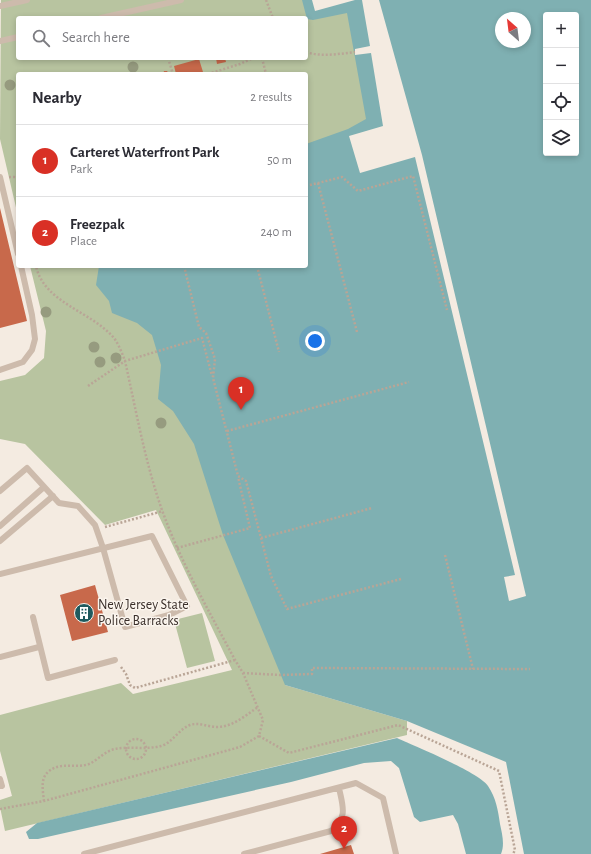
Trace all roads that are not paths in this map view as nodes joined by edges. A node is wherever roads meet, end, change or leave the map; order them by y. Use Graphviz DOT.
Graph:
graph roads {
  1 [pos="27,0"];
  2 [pos="181,0"];
  3 [pos="0,6"];
  4 [pos="110,16"];
  5 [pos="16,37"];
  6 [pos="0,41"];
  7 [pos="0,177"];
  8 [pos="16,245"];
  9 [pos="21,268"];
  10 [pos="0,370"];
  11 [pos="44,487"];
  12 [pos="0,491"];
  13 [pos="53,496"];
  14 [pos="0,526"];
  15 [pos="0,541"];
  16 [pos="103,548"];
  17 [pos="0,574"];
  18 [pos="33,617"];
  19 [pos="39,647"];
  20 [pos="0,657"];
  21 [pos="115,660"];
  22 [pos="0,780"];
  23 [pos="0,786"];
  24 [pos="339,788"];
  25 [pos="84,854"];
  26 [pos="244,854"];
  27 [pos="396,854"];
  1 -- 3 [label="lane"];
  2 -- 4 [label="lane"];
  5 -- 6 [label="lane"];
  7 -- 8 [label="lane"];
  9 -- 10 [label="lane"];
  11 -- 12 [label="lane"];
  11 -- 13 [label="lane"];
  11 -- 14 [label="lane"];
  13 -- 15 [label="lane"];
  13 -- 16 [label="lane"];
  16 -- 16 [label="lane"];
  16 -- 17 [label="lane"];
  18 -- 19 [label="lane"];
  19 -- 20 [label="lane"];
  19 -- 21 [label="lane"];
  22 -- 23 [label="lane"];
  24 -- 25 [label="lane"];
  24 -- 26 [label="lane"];
  24 -- 27 [label="lane"];
}
